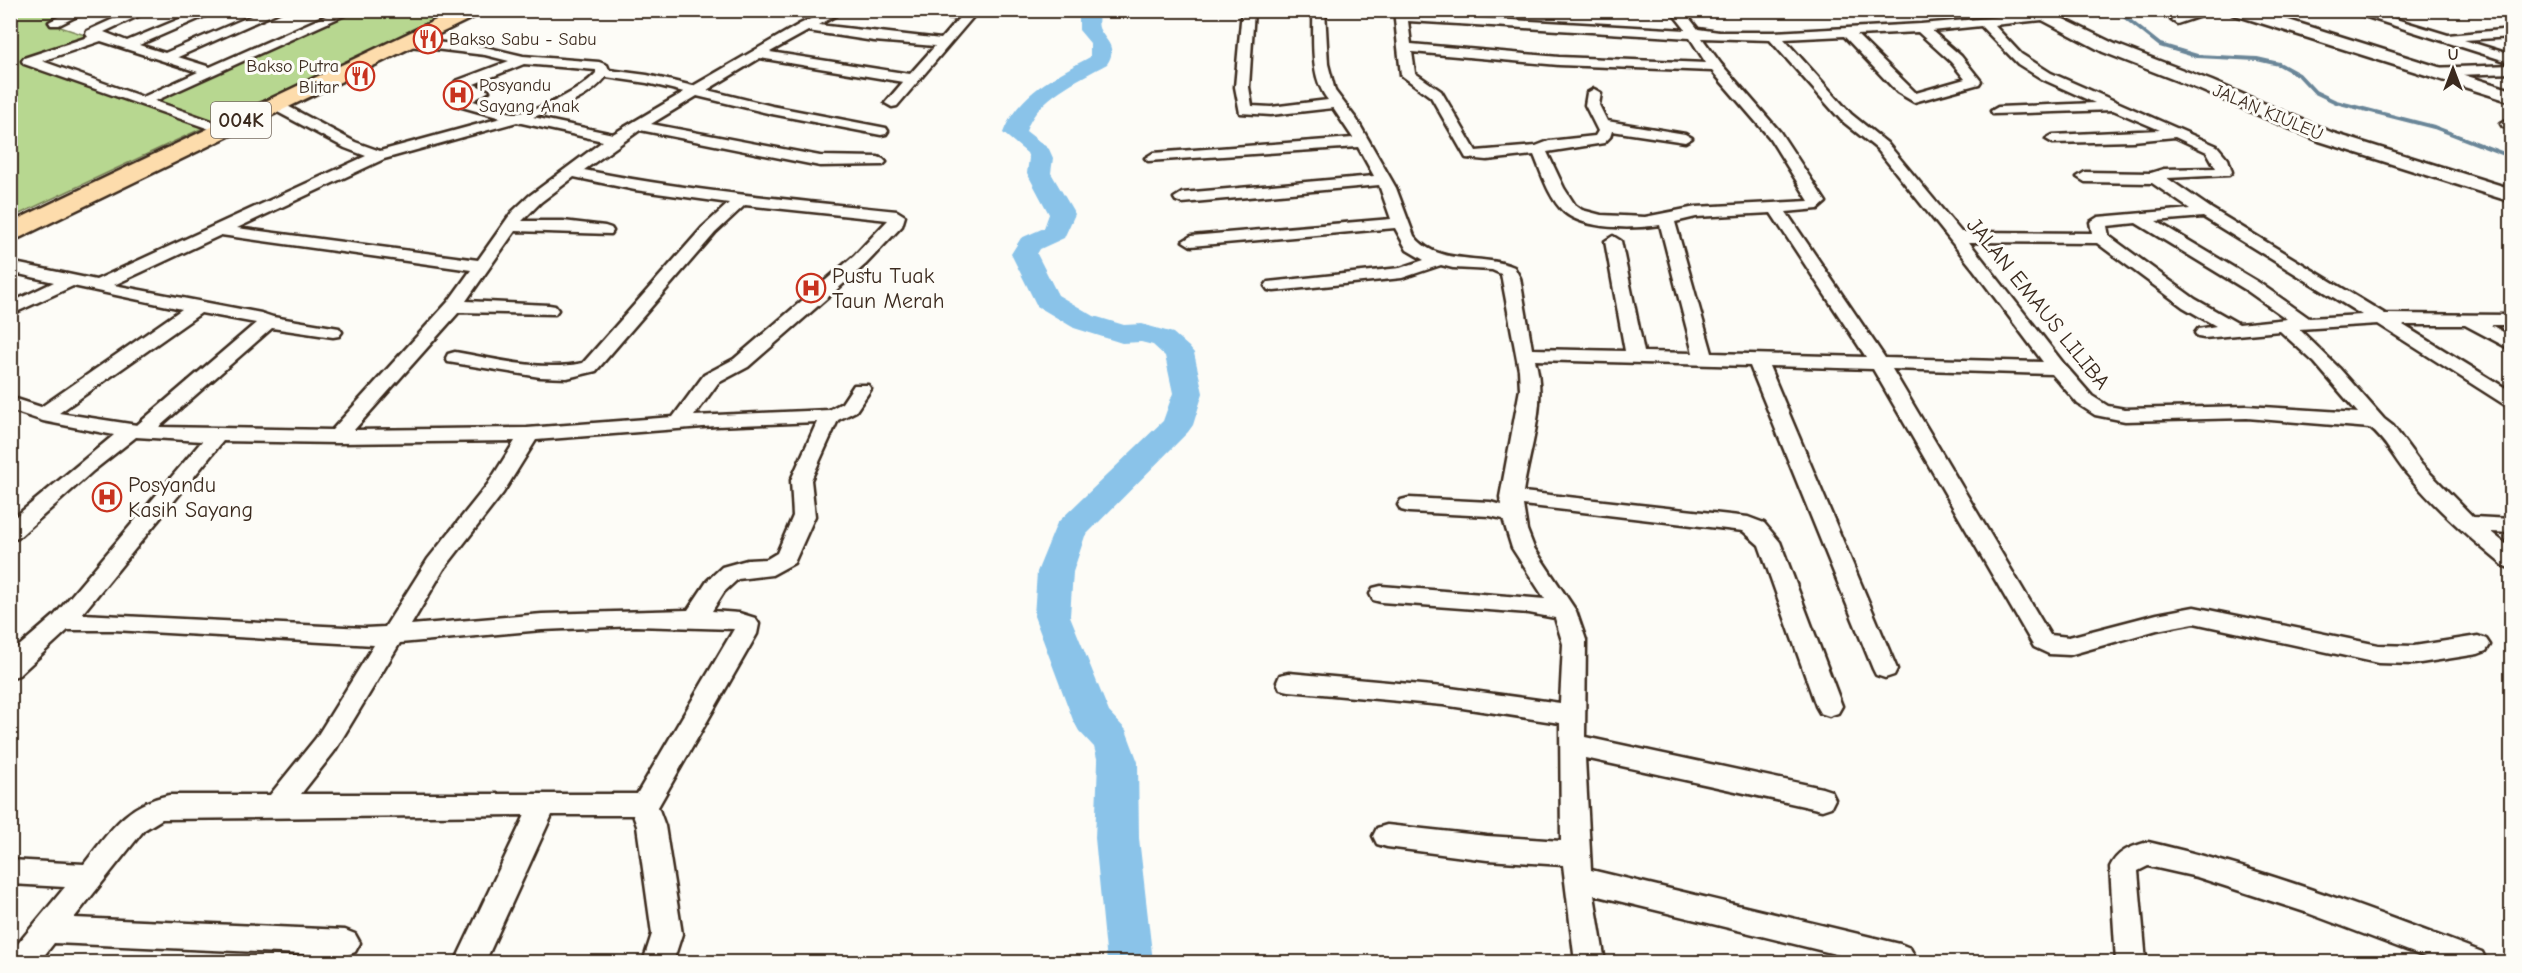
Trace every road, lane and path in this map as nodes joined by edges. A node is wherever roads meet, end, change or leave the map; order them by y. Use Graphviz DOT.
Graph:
graph roads {
  1 [pos="83,10"];
  2 [pos="146,10"];
  3 [pos="213,10"];
  4 [pos="278,10"];
  5 [pos="350,10"];
  6 [pos="473,10"];
  7 [pos="839,10"];
  8 [pos="920,10"];
  9 [pos="1248,10"];
  10 [pos="1319,10"];
  11 [pos="1676,10"];
  12 [pos="2213,10"];
  13 [pos="2238,10"];
  14 [pos="2351,10"];
  15 [pos="2036,13"];
  16 [pos="1400,14"];
  17 [pos="2177,20"];
  18 [pos="55,22"];
  19 [pos="1984,22"];
  20 [pos="804,27"];
  21 [pos="1921,27"];
  22 [pos="1846,32"];
  23 [pos="2511,33"];
  24 [pos="1700,35"];
  25 [pos="103,36"];
  26 [pos="1774,36"];
  27 [pos="2441,38"];
  28 [pos="409,42"];
  29 [pos="945,43"];
  30 [pos="130,44"];
  31 [pos="1404,47"];
  32 [pos="758,54"];
  33 [pos="166,57"];
  34 [pos="2511,59"];
  35 [pos="523,60"];
  36 [pos="1716,68"];
  37 [pos="2511,69"];
  38 [pos="212,72"];
  39 [pos="2430,72"];
  40 [pos="603,73"];
  41 [pos="913,79"];
  42 [pos="696,91"];
  43 [pos="1594,93"];
  44 [pos="2511,96"];
  45 [pos="144,101"];
  46 [pos="892,103"];
  47 [pos="1337,103"];
  48 [pos="275,105"];
  49 [pos="2120,106"];
  50 [pos="1998,111"];
  51 [pos="517,118"];
  52 [pos="1604,125"];
  53 [pos="640,126"];
  54 [pos="221,129"];
  55 [pos="882,131"];
  56 [pos="2178,132"];
  57 [pos="1685,138"];
  58 [pos="615,139"];
  59 [pos="2053,139"];
  60 [pos="1362,142"];
  61 [pos="1539,150"];
  62 [pos="379,156"];
  63 [pos="1153,158"];
  64 [pos="878,162"];
  65 [pos="573,172"];
  66 [pos="2085,177"];
  67 [pos="2156,178"];
  68 [pos="1383,180"];
  69 [pos="2511,196"];
  70 [pos="1182,198"];
  71 [pos="741,200"];
  72 [pos="1776,209"];
  73 [pos="2206,212"];
  74 [pos="2137,217"];
  75 [pos="1666,219"];
  76 [pos="1399,223"];
  77 [pos="511,226"];
  78 [pos="217,230"];
  79 [pos="604,231"];
  80 [pos="10,233"];
  81 [pos="1957,237"];
  82 [pos="2101,238"];
  83 [pos="1191,241"];
  84 [pos="1613,241"];
  85 [pos="1439,260"];
  86 [pos="482,266"];
  87 [pos="10,267"];
  88 [pos="71,280"];
  89 [pos="98,286"];
  90 [pos="1274,286"];
  91 [pos="199,306"];
  92 [pos="454,306"];
  93 [pos="10,309"];
  94 [pos="549,310"];
  95 [pos="2379,319"];
  96 [pos="2511,320"];
  97 [pos="2471,321"];
  98 [pos="268,322"];
  99 [pos="2305,324"];
  100 [pos="2284,325"];
  101 [pos="2234,329"];
  102 [pos="333,332"];
  103 [pos="2204,333"];
  104 [pos="2511,345"];
  105 [pos="1524,354"];
  106 [pos="455,358"];
  107 [pos="1636,358"];
  108 [pos="1704,359"];
  109 [pos="1757,360"];
  110 [pos="1880,363"];
  111 [pos="2057,368"];
  112 [pos="861,390"];
  113 [pos="2511,401"];
  114 [pos="10,403"];
  115 [pos="43,415"];
  116 [pos="830,416"];
  117 [pos="680,422"];
  118 [pos="2377,423"];
  119 [pos="136,431"];
  120 [pos="529,434"];
  121 [pos="218,435"];
  122 [pos="337,437"];
  123 [pos="1409,505"];
  124 [pos="1512,506"];
  125 [pos="2468,524"];
  126 [pos="2511,526"];
  127 [pos="10,532"];
  128 [pos="2511,561"];
  129 [pos="1381,594"];
  130 [pos="1564,610"];
  131 [pos="695,618"];
  132 [pos="62,622"];
  133 [pos="393,636"];
  134 [pos="2478,645"];
  135 [pos="10,669"];
  136 [pos="1885,669"];
  137 [pos="1289,682"];
  138 [pos="1829,706"];
  139 [pos="1573,715"];
  140 [pos="1572,745"];
  141 [pos="1822,800"];
  142 [pos="543,805"];
  143 [pos="644,806"];
  144 [pos="276,807"];
  145 [pos="1386,836"];
  146 [pos="1577,867"];
  147 [pos="10,872"];
  148 [pos="90,876"];
  149 [pos="47,930"];
  150 [pos="345,943"];
  151 [pos="1900,957"];
  152 [pos="21,963"];
  153 [pos="470,963"];
  154 [pos="658,963"];
  155 [pos="1590,963"];
  156 [pos="2132,963"];
  157 [pos="2472,963"];
  1 -- 18 [label="street"];
  2 -- 25 [label="street"];
  3 -- 30 [label="street"];
  4 -- 33 [label="street"];
  5 -- 38 [label="street"];
  6 -- 28 [label="main road, 004K"];
  7 -- 20 [label="street"];
  8 -- 29 [label="street"];
  9 -- 47 [label="street"];
  10 -- 47 [label="street"];
  11 -- 24 [label="street"];
  12 -- 17 [label="street"];
  13 -- 39 [label="street"];
  14 -- 27 [label="street"];
  15 -- 19 [label="street"];
  15 -- 69 [label="street, JALAN KIULEU"];
  16 -- 24 [label="street"];
  16 -- 31 [label="street"];
  19 -- 21 [label="street"];
  19 -- 49 [label="street"];
  20 -- 29 [label="street"];
  20 -- 32 [label="street"];
  21 -- 22 [label="street"];
  21 -- 22 [label="street"];
  22 -- 26 [label="street"];
  23 -- 27 [label="street"];
  24 -- 26 [label="street"];
  24 -- 36 [label="street"];
  25 -- 30 [label="street"];
  25 -- 45 [label="street"];
  26 -- 81 [label="street, JALAN EMAUS LILIBA"];
  27 -- 34 [label="street"];
  28 -- 35 [label="street"];
  28 -- 48 [label="main road, 004K"];
  29 -- 41 [label="street"];
  30 -- 33 [label="street"];
  31 -- 36 [label="street"];
  31 -- 61 [label="street"];
  32 -- 41 [label="street"];
  32 -- 42 [label="street"];
  33 -- 38 [label="street"];
  35 -- 40 [label="street"];
  35 -- 51 [label="street"];
  36 -- 72 [label="street"];
  37 -- 39 [label="street"];
  38 -- 45 [label="street"];
  39 -- 44 [label="street"];
  40 -- 42 [label="street"];
  40 -- 51 [label="street"];
  41 -- 46 [label="street"];
  42 -- 53 [label="street"];
  42 -- 55 [label="street"];
  43 -- 52 [label="street"];
  45 -- 54 [label="street"];
  47 -- 60 [label="street"];
  48 -- 54 [label="main road, 004K"];
  48 -- 62 [label="street"];
  49 -- 50 [label="street"];
  49 -- 56 [label="street"];
  51 -- 58 [label="street"];
  51 -- 62 [label="street"];
  52 -- 57 [label="street"];
  52 -- 61 [label="street"];
  53 -- 58 [label="street"];
  53 -- 64 [label="street"];
  54 -- 80 [label="main road, 004K"];
  56 -- 59 [label="street"];
  56 -- 67 [label="street"];
  58 -- 65 [label="street"];
  60 -- 63 [label="street"];
  60 -- 68 [label="street"];
  61 -- 75 [label="street"];
  62 -- 78 [label="street"];
  65 -- 71 [label="street"];
  65 -- 77 [label="street"];
  66 -- 67 [label="street"];
  67 -- 73 [label="street"];
  68 -- 70 [label="street"];
  68 -- 76 [label="street"];
  71 -- 106 [label="street"];
  71 -- 117 [label="street"];
  72 -- 75 [label="street"];
  72 -- 110 [label="street"];
  73 -- 74 [label="street"];
  73 -- 95 [label="street"];
  74 -- 82 [label="street"];
  74 -- 99 [label="street"];
  75 -- 108 [label="street"];
  76 -- 83 [label="street"];
  76 -- 85 [label="street"];
  77 -- 79 [label="street"];
  77 -- 86 [label="street"];
  78 -- 86 [label="street"];
  78 -- 89 [label="street"];
  81 -- 82 [label="street"];
  81 -- 111 [label="street, JALAN EMAUS LILIBA"];
  82 -- 101 [label="street"];
  84 -- 107 [label="street"];
  85 -- 90 [label="street"];
  85 -- 105 [label="street"];
  86 -- 92 [label="street"];
  87 -- 88 [label="street"];
  88 -- 89 [label="street"];
  88 -- 93 [label="street"];
  89 -- 91 [label="street"];
  91 -- 98 [label="street"];
  91 -- 115 [label="street"];
  92 -- 94 [label="street"];
  92 -- 122 [label="street"];
  95 -- 97 [label="street"];
  95 -- 99 [label="street"];
  95 -- 113 [label="street"];
  96 -- 97 [label="street"];
  97 -- 104 [label="street"];
  98 -- 102 [label="street"];
  98 -- 119 [label="street"];
  99 -- 100 [label="street"];
  100 -- 101 [label="street"];
  100 -- 118 [label="street"];
  101 -- 103 [label="street"];
  105 -- 107 [label="street"];
  105 -- 124 [label="street"];
  107 -- 108 [label="street"];
  108 -- 109 [label="street"];
  109 -- 110 [label="street"];
  109 -- 136 [label="street"];
  110 -- 111 [label="street"];
  110 -- 134 [label="street"];
  111 -- 118 [label="street, JALAN EMAUS LILIBA"];
  112 -- 116 [label="street"];
  114 -- 115 [label="street"];
  115 -- 119 [label="street"];
  116 -- 117 [label="street"];
  116 -- 131 [label="street"];
  117 -- 120 [label="street"];
  118 -- 125 [label="street"];
  119 -- 121 [label="street"];
  119 -- 127 [label="street"];
  120 -- 122 [label="street"];
  120 -- 133 [label="street"];
  121 -- 122 [label="street"];
  121 -- 132 [label="street"];
  123 -- 124 [label="street"];
  124 -- 130 [label="street"];
  124 -- 138 [label="street"];
  125 -- 126 [label="street"];
  125 -- 128 [label="street"];
  129 -- 130 [label="street"];
  130 -- 139 [label="street"];
  131 -- 133 [label="street"];
  131 -- 143 [label="street"];
  132 -- 133 [label="street"];
  132 -- 135 [label="street"];
  133 -- 144 [label="street"];
  137 -- 139 [label="street"];
  139 -- 140 [label="street"];
  140 -- 141 [label="street"];
  140 -- 146 [label="street"];
  142 -- 143 [label="street"];
  142 -- 144 [label="street"];
  142 -- 153 [label="street"];
  143 -- 154 [label="street"];
  144 -- 148 [label="street"];
  145 -- 146 [label="street"];
  146 -- 151 [label="street"];
  146 -- 155 [label="street"];
  147 -- 148 [label="street"];
  148 -- 149 [label="street"];
  149 -- 150 [label="street"];
  149 -- 152 [label="street"];
  156 -- 157 [label="street"];
}
